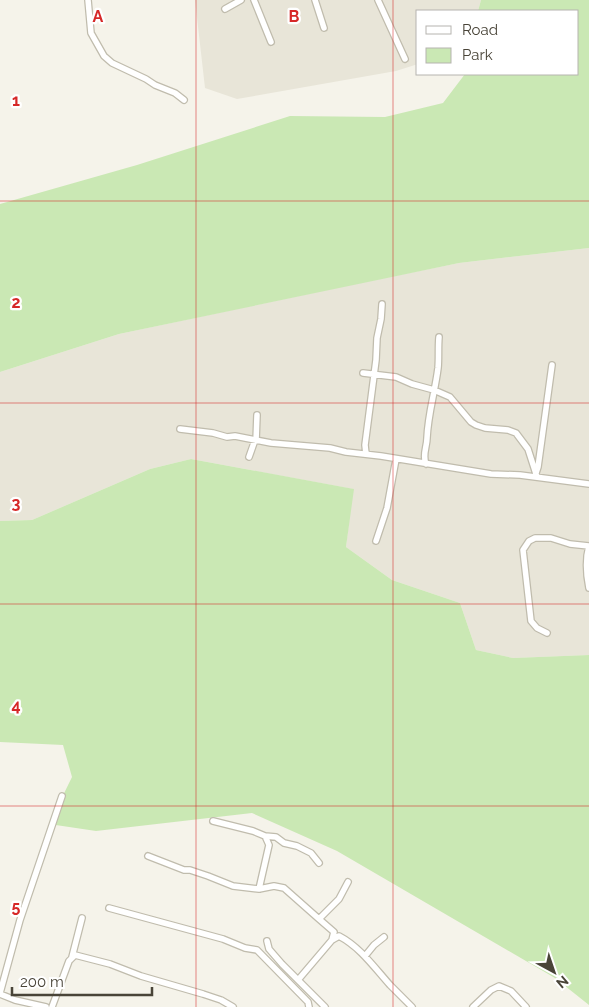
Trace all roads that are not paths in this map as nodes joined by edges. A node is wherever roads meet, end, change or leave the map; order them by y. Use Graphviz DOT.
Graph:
graph roads {
  1 [pos="88,0"];
  2 [pos="240,0"];
  3 [pos="254,0"];
  4 [pos="315,0"];
  5 [pos="378,0"];
  6 [pos="225,9"];
  7 [pos="324,28"];
  8 [pos="271,42"];
  9 [pos="405,59"];
  10 [pos="184,100"];
  11 [pos="382,304"];
  12 [pos="439,338"];
  13 [pos="552,365"];
  14 [pos="363,373"];
  15 [pos="374,375"];
  16 [pos="434,390"];
  17 [pos="257,415"];
  18 [pos="180,429"];
  19 [pos="255,440"];
  20 [pos="366,454"];
  21 [pos="250,457"];
  22 [pos="396,459"];
  23 [pos="424,461"];
  24 [pos="537,475"];
  25 [pos="589,484"];
  26 [pos="376,541"];
  27 [pos="589,546"];
  28 [pos="589,588"];
  29 [pos="547,633"];
  30 [pos="62,796"];
  31 [pos="213,821"];
  32 [pos="265,836"];
  33 [pos="276,838"];
  34 [pos="269,845"];
  35 [pos="148,856"];
  36 [pos="319,863"];
  37 [pos="348,882"];
  38 [pos="258,889"];
  39 [pos="109,908"];
  40 [pos="82,918"];
  41 [pos="319,920"];
  42 [pos="336,934"];
  43 [pos="384,937"];
  44 [pos="267,941"];
  45 [pos="365,956"];
  46 [pos="72,957"];
  47 [pos="298,980"];
  48 [pos="0,994"];
  49 [pos="46,1007"];
  50 [pos="52,1007"];
  51 [pos="233,1007"];
  52 [pos="309,1007"];
  53 [pos="325,1007"];
  54 [pos="412,1007"];
  55 [pos="473,1007"];
  56 [pos="526,1007"];
  1 -- 10 [label="street"];
  2 -- 6 [label="street"];
  3 -- 8 [label="street"];
  4 -- 7 [label="street"];
  5 -- 9 [label="street"];
  11 -- 15 [label="street"];
  12 -- 16 [label="street"];
  13 -- 24 [label="street"];
  14 -- 15 [label="street"];
  15 -- 16 [label="street"];
  15 -- 20 [label="street"];
  16 -- 23 [label="street"];
  16 -- 24 [label="street"];
  17 -- 19 [label="street"];
  18 -- 19 [label="street"];
  19 -- 20 [label="street"];
  19 -- 21 [label="street"];
  20 -- 22 [label="street"];
  22 -- 23 [label="street"];
  22 -- 26 [label="street"];
  23 -- 24 [label="street"];
  24 -- 25 [label="street"];
  27 -- 28 [label="street"];
  27 -- 29 [label="street"];
  30 -- 48 [label="street"];
  31 -- 32 [label="street"];
  32 -- 33 [label="street"];
  32 -- 34 [label="street"];
  33 -- 34 [label="street"];
  33 -- 36 [label="street"];
  34 -- 38 [label="street"];
  35 -- 38 [label="street"];
  37 -- 41 [label="street"];
  38 -- 41 [label="street"];
  39 -- 52 [label="street"];
  40 -- 46 [label="street"];
  41 -- 42 [label="street"];
  42 -- 45 [label="street"];
  42 -- 47 [label="street"];
  43 -- 45 [label="street"];
  44 -- 47 [label="street"];
  45 -- 54 [label="street"];
  46 -- 50 [label="street"];
  46 -- 51 [label="street"];
  47 -- 53 [label="street"];
  48 -- 49 [label="street"];
  55 -- 56 [label="street"];
}
